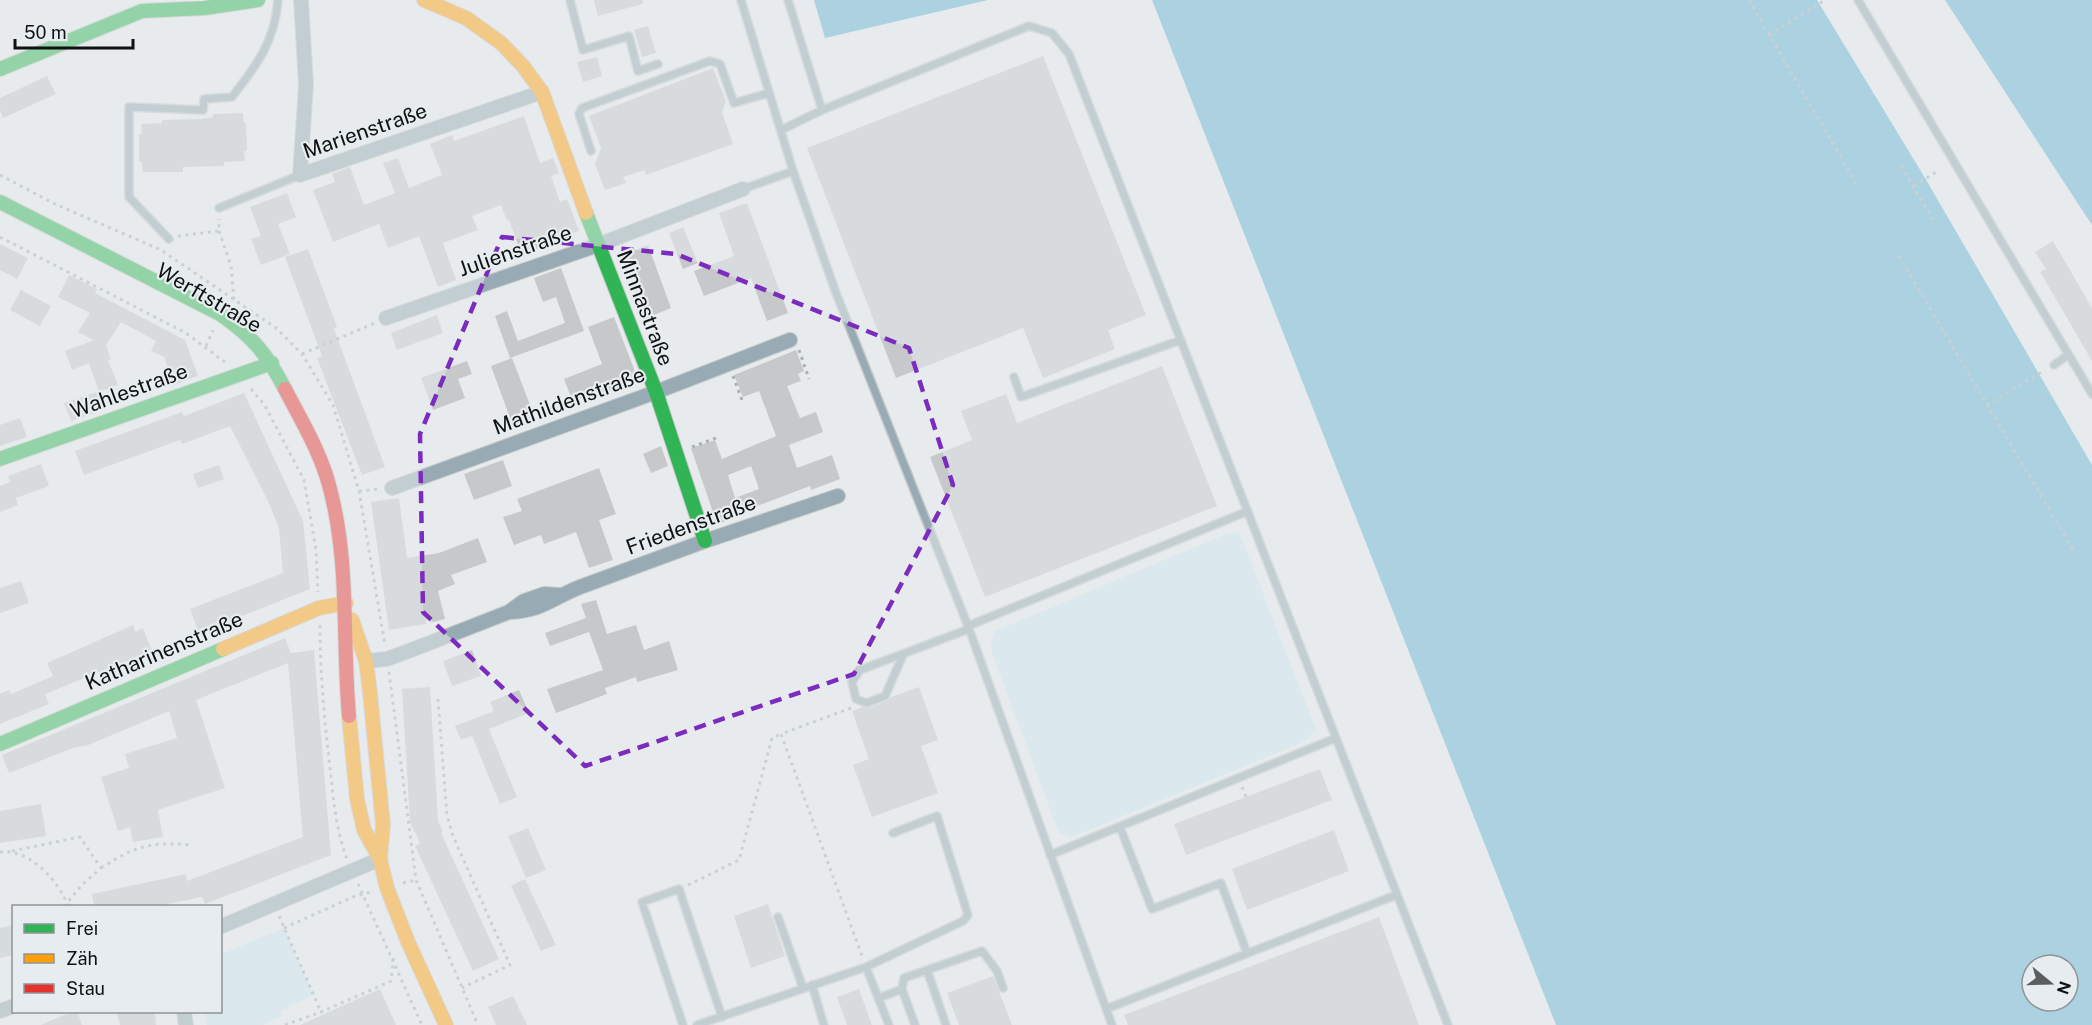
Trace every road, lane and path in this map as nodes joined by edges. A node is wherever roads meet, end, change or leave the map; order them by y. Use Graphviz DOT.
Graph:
graph roads {
  1 [pos="169,0"];
  2 [pos="258,0"];
  3 [pos="278,0"];
  4 [pos="301,0"];
  5 [pos="424,0"];
  6 [pos="570,0"];
  7 [pos="741,0"];
  8 [pos="788,0"];
  9 [pos="1749,0"];
  10 [pos="1826,0"];
  11 [pos="1858,0"];
  12 [pos="142,11"];
  13 [pos="1769,35"];
  14 [pos="658,64"];
  15 [pos="0,69"];
  16 [pos="542,92"];
  17 [pos="769,93"];
  18 [pos="822,110"];
  19 [pos="781,130"];
  20 [pos="591,151"];
  21 [pos="1901,166"];
  22 [pos="793,171"];
  23 [pos="1938,171"];
  24 [pos="0,175"];
  25 [pos="300,175"];
  26 [pos="1856,183"];
  27 [pos="1913,186"];
  28 [pos="743,189"];
  29 [pos="0,202"];
  30 [pos="219,208"];
  31 [pos="0,211"];
  32 [pos="1935,223"];
  33 [pos="219,231"];
  34 [pos="0,237"];
  35 [pos="169,239"];
  36 [pos="598,245"];
  37 [pos="1899,256"];
  38 [pos="234,299"];
  39 [pos="386,318"];
  40 [pos="790,339"];
  41 [pos="1181,340"];
  42 [pos="302,354"];
  43 [pos="2068,355"];
  44 [pos="272,363"];
  45 [pos="729,363"];
  46 [pos="2054,365"];
  47 [pos="238,375"];
  48 [pos="1014,377"];
  49 [pos="809,379"];
  50 [pos="656,392"];
  51 [pos="2092,394"];
  52 [pos="742,400"];
  53 [pos="1987,405"];
  54 [pos="716,438"];
  55 [pos="676,452"];
  56 [pos="0,459"];
  57 [pos="392,488"];
  58 [pos="359,491"];
  59 [pos="838,496"];
  60 [pos="1248,511"];
  61 [pos="705,541"];
  62 [pos="2075,553"];
  63 [pos="346,603"];
  64 [pos="319,608"];
  65 [pos="968,628"];
  66 [pos="903,655"];
  67 [pos="387,659"];
  68 [pos="366,661"];
  69 [pos="438,699"];
  70 [pos="856,699"];
  71 [pos="781,734"];
  72 [pos="1336,738"];
  73 [pos="0,744"];
  74 [pos="1120,827"];
  75 [pos="893,833"];
  76 [pos="190,845"];
  77 [pos="12,850"];
  78 [pos="0,852"];
  79 [pos="1050,855"];
  80 [pos="380,859"];
  81 [pos="101,868"];
  82 [pos="352,871"];
  83 [pos="416,880"];
  84 [pos="387,888"];
  85 [pos="679,889"];
  86 [pos="363,894"];
  87 [pos="1396,895"];
  88 [pos="274,904"];
  89 [pos="68,905"];
  90 [pos="778,917"];
  91 [pos="222,926"];
  92 [pos="284,928"];
  93 [pos="1247,953"];
  94 [pos="866,967"];
  95 [pos="927,970"];
  96 [pos="391,981"];
  97 [pos="812,985"];
  98 [pos="462,988"];
  99 [pos="803,988"];
  100 [pos="1003,988"];
  101 [pos="902,989"];
  102 [pos="879,998"];
  103 [pos="1106,1009"];
  104 [pos="321,1012"];
  105 [pos="722,1017"];
  106 [pos="285,1025"];
  107 [pos="422,1025"];
  108 [pos="446,1025"];
  109 [pos="478,1025"];
  110 [pos="683,1025"];
  111 [pos="697,1025"];
  112 [pos="824,1025"];
  113 [pos="889,1025"];
  114 [pos="915,1025"];
  115 [pos="946,1025"];
  116 [pos="1112,1025"];
  117 [pos="1448,1025"];
  1 -- 12 [label="lane"];
  2 -- 12 [label="main road"];
  3 -- 35 [label="lane"];
  4 -- 25 [label="street, Marienstraße"];
  5 -- 16 [label="main road, Minnastraße"];
  6 -- 14 [label="lane"];
  7 -- 17 [label="lane"];
  8 -- 18 [label="lane"];
  9 -- 13 [label="path"];
  10 -- 13 [label="path"];
  11 -- 43 [label="lane"];
  12 -- 15 [label="main road"];
  13 -- 26 [label="path"];
  16 -- 25 [label="street, Marienstraße"];
  16 -- 36 [label="main road, Minnastraße"];
  17 -- 19 [label="lane"];
  17 -- 20 [label="lane"];
  18 -- 19 [label="lane"];
  18 -- 41 [label="lane"];
  19 -- 22 [label="lane"];
  21 -- 27 [label="path"];
  22 -- 28 [label="lane"];
  22 -- 65 [label="lane"];
  23 -- 27 [label="path"];
  24 -- 38 [label="path"];
  25 -- 30 [label="lane"];
  27 -- 32 [label="path"];
  28 -- 36 [label="street, Julienstraße"];
  29 -- 44 [label="main road, Werftstraße"];
  30 -- 33 [label="path"];
  31 -- 44 [label="main road, Werftstraße"];
  33 -- 35 [label="path"];
  33 -- 38 [label="path"];
  34 -- 47 [label="path"];
  36 -- 39 [label="street, Julienstraße"];
  36 -- 50 [label="main road, Minnastraße"];
  37 -- 53 [label="path"];
  38 -- 42 [label="path"];
  39 -- 42 [label="path"];
  40 -- 45 [label="street, Mathildenstraße"];
  40 -- 49 [label="path"];
  41 -- 48 [label="lane"];
  41 -- 60 [label="lane"];
  42 -- 58 [label="path"];
  43 -- 46 [label="lane"];
  43 -- 51 [label="lane"];
  44 -- 47 [label="main road, Wahlestraße"];
  44 -- 63 [label="main road"];
  45 -- 50 [label="street, Mathildenstraße"];
  45 -- 52 [label="path"];
  46 -- 53 [label="path"];
  47 -- 56 [label="main road, Wahlestraße"];
  47 -- 64 [label="path"];
  50 -- 55 [label="main road, Minnastraße"];
  50 -- 57 [label="street, Mathildenstraße"];
  53 -- 62 [label="path"];
  54 -- 55 [label="path"];
  55 -- 61 [label="main road, Minnastraße"];
  57 -- 58 [label="path"];
  58 -- 67 [label="path"];
  59 -- 61 [label="street, Friedenstraße"];
  60 -- 65 [label="lane"];
  60 -- 72 [label="lane"];
  61 -- 67 [label="street, Friedenstraße"];
  63 -- 64 [label="main road, Katharinenstraße"];
  63 -- 68 [label="main road"];
  63 -- 80 [label="main road"];
  64 -- 73 [label="main road, Katharinenstraße"];
  64 -- 82 [label="path"];
  65 -- 66 [label="lane"];
  65 -- 79 [label="lane"];
  66 -- 70 [label="lane"];
  66 -- 70 [label="lane"];
  67 -- 68 [label="street, Friedenstraße"];
  67 -- 83 [label="path"];
  68 -- 80 [label="main road"];
  69 -- 98 [label="path"];
  70 -- 71 [label="path"];
  71 -- 85 [label="path"];
  71 -- 94 [label="path"];
  72 -- 74 [label="lane"];
  72 -- 87 [label="lane"];
  74 -- 79 [label="lane"];
  74 -- 93 [label="lane"];
  75 -- 94 [label="lane"];
  76 -- 81 [label="path"];
  77 -- 78 [label="path"];
  77 -- 81 [label="path"];
  77 -- 89 [label="path"];
  79 -- 103 [label="lane"];
  80 -- 82 [label="street"];
  80 -- 84 [label="main road"];
  81 -- 89 [label="path"];
  82 -- 86 [label="path"];
  82 -- 88 [label="street"];
  83 -- 84 [label="path"];
  83 -- 98 [label="path"];
  84 -- 86 [label="path"];
  84 -- 108 [label="main road"];
  85 -- 105 [label="lane"];
  85 -- 110 [label="lane"];
  86 -- 92 [label="path"];
  86 -- 107 [label="path"];
  87 -- 93 [label="lane"];
  87 -- 117 [label="lane"];
  88 -- 91 [label="street"];
  88 -- 92 [label="path"];
  90 -- 99 [label="lane"];
  92 -- 104 [label="path"];
  93 -- 103 [label="lane"];
  94 -- 97 [label="lane"];
  94 -- 102 [label="lane"];
  95 -- 100 [label="lane"];
  95 -- 101 [label="lane"];
  95 -- 115 [label="lane"];
  96 -- 104 [label="path"];
  97 -- 99 [label="lane"];
  97 -- 112 [label="lane"];
  98 -- 109 [label="path"];
  99 -- 105 [label="lane"];
  101 -- 102 [label="lane"];
  101 -- 114 [label="lane"];
  102 -- 113 [label="lane"];
  103 -- 116 [label="lane"];
  104 -- 106 [label="path"];
  105 -- 111 [label="lane"];
}
